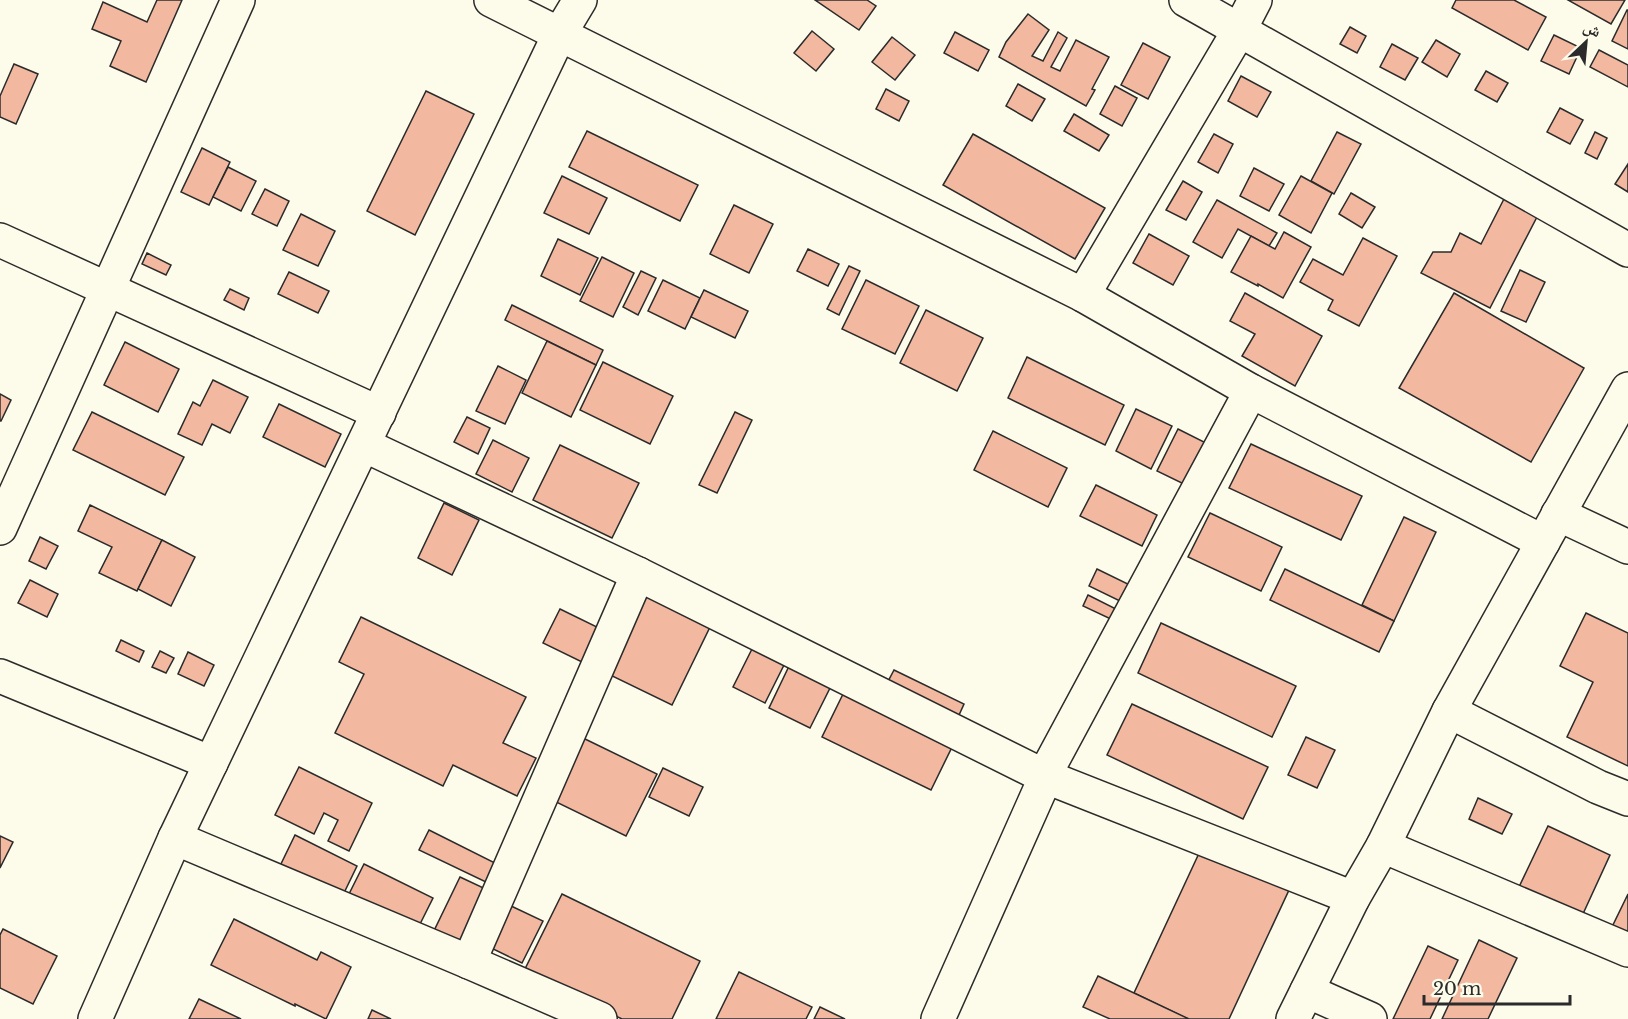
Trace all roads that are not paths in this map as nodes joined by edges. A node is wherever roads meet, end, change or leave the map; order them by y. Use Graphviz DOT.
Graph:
graph roads {
  1 [pos="238,0"];
  2 [pos="491,0"];
  3 [pos="580,0"];
  4 [pos="1186,0"];
  5 [pos="1255,0"];
  6 [pos="1240,29"];
  7 [pos="559,35"];
  8 [pos="0,240"];
  9 [pos="1628,250"];
  10 [pos="107,290"];
  11 [pos="1083,295"];
  12 [pos="1628,389"];
  13 [pos="1251,391"];
  14 [pos="379,413"];
  15 [pos="364,445"];
  16 [pos="1558,514"];
  17 [pos="0,528"];
  18 [pos="1543,542"];
  19 [pos="1628,547"];
  20 [pos="638,574"];
  21 [pos="0,676"];
  22 [pos="1449,711"];
  23 [pos="211,763"];
  24 [pos="1044,776"];
  25 [pos="1628,799"];
  26 [pos="175,838"];
  27 [pos="1383,846"];
  28 [pos="1353,898"];
  29 [pos="1628,950"];
  30 [pos="469,962"];
  31 [pos="1300,1005"];
  32 [pos="95,1019"];
  33 [pos="600,1019"];
  34 [pos="938,1019"];
  35 [pos="1371,1019"];
  1 -- 10 [label="street"];
  2 -- 7 [label="street"];
  3 -- 7 [label="street"];
  4 -- 6 [label="street"];
  5 -- 6 [label="street"];
  6 -- 9 [label="street"];
  6 -- 11 [label="street"];
  7 -- 11 [label="street"];
  7 -- 14 [label="street"];
  8 -- 10 [label="street"];
  10 -- 14 [label="street"];
  10 -- 17 [label="street"];
  11 -- 13 [label="street"];
  12 -- 16 [label="street"];
  13 -- 18 [label="street"];
  13 -- 24 [label="street"];
  14 -- 15 [label="street"];
  15 -- 20 [label="street"];
  15 -- 23 [label="street"];
  16 -- 18 [label="street"];
  16 -- 19 [label="street"];
  18 -- 22 [label="street"];
  20 -- 24 [label="street"];
  20 -- 30 [label="street"];
  21 -- 23 [label="street"];
  22 -- 25 [label="street"];
  22 -- 27 [label="street"];
  23 -- 26 [label="street"];
  24 -- 28 [label="street"];
  24 -- 34 [label="street"];
  26 -- 30 [label="street"];
  26 -- 32 [label="street"];
  27 -- 28 [label="street"];
  27 -- 29 [label="street"];
  28 -- 31 [label="street"];
  30 -- 33 [label="street"];
  31 -- 35 [label="street"];
}
